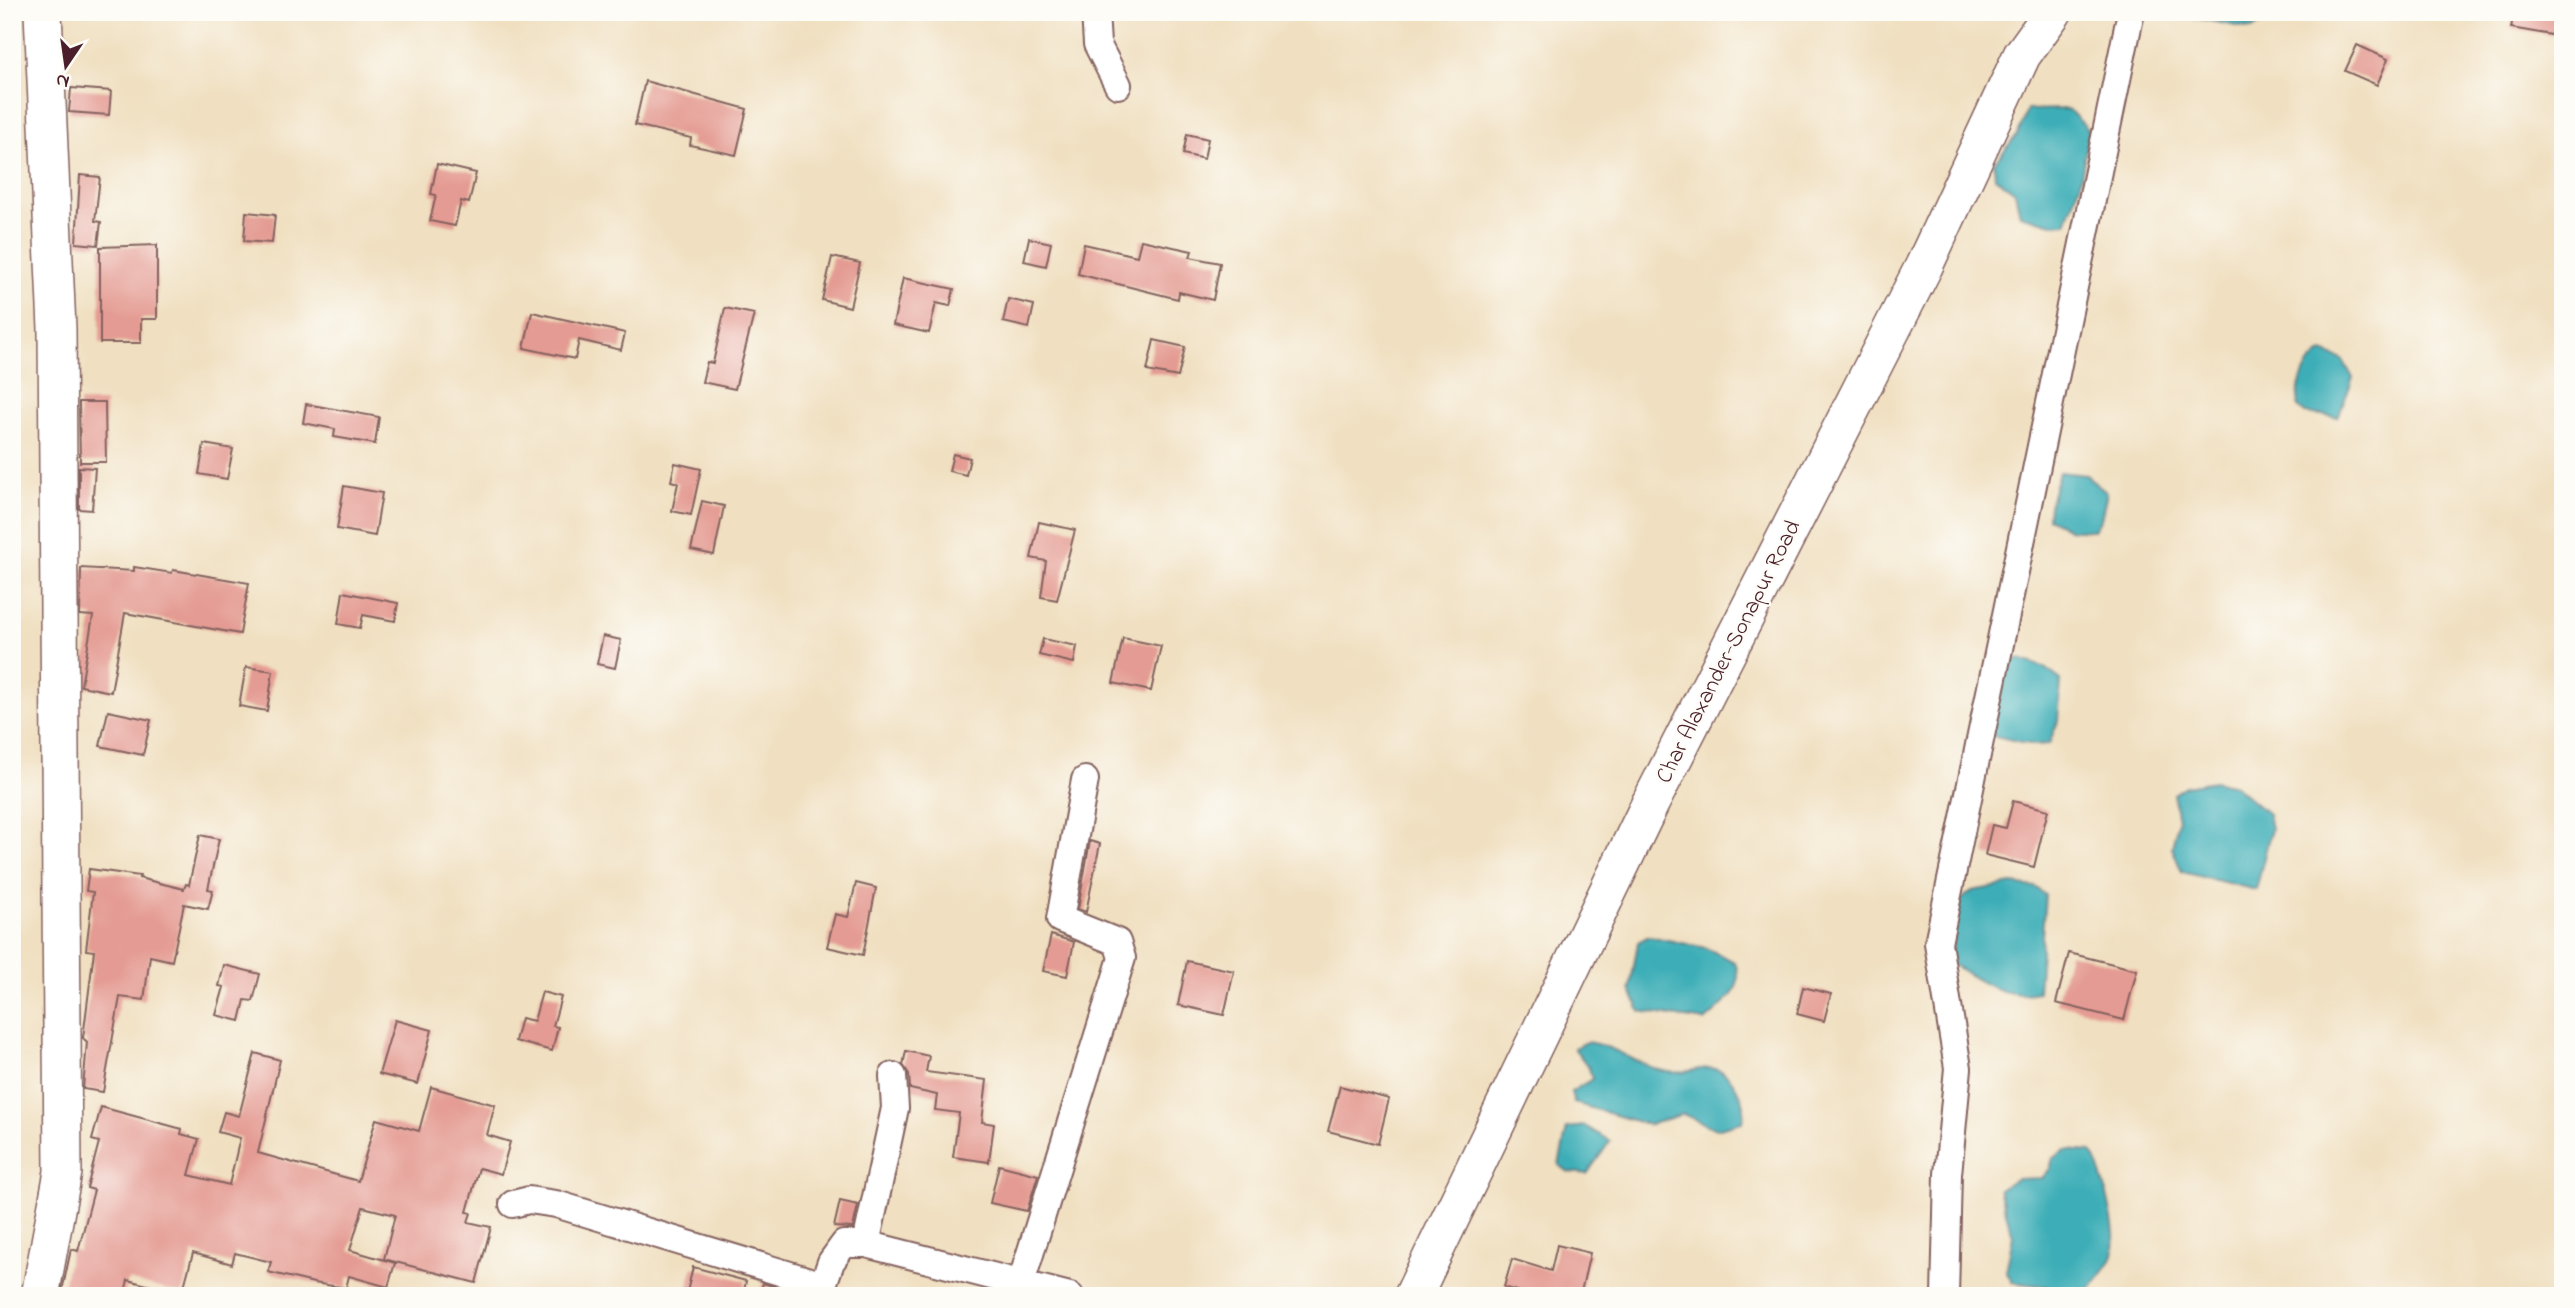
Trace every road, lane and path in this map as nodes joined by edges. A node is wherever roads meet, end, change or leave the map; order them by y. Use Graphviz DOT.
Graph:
graph roads {
  1 [pos="43,12"];
  2 [pos="1095,12"];
  3 [pos="2053,12"];
  4 [pos="2131,12"];
  5 [pos="1118,85"];
  6 [pos="1085,780"];
  7 [pos="893,1076"];
  8 [pos="513,1204"];
  9 [pos="866,1244"];
  10 [pos="1021,1283"];
  11 [pos="821,1290"];
  12 [pos="40,1296"];
  13 [pos="1070,1296"];
  14 [pos="1413,1296"];
  15 [pos="1945,1296"];
  1 -- 12 [label="main road"];
  2 -- 5 [label="street"];
  3 -- 14 [label="main road, Char Alaxander-Sonapur Road"];
  4 -- 15 [label="street"];
  6 -- 10 [label="street"];
  7 -- 9 [label="street"];
  8 -- 11 [label="street"];
  9 -- 10 [label="street"];
  9 -- 11 [label="street"];
  10 -- 13 [label="street"];
}
